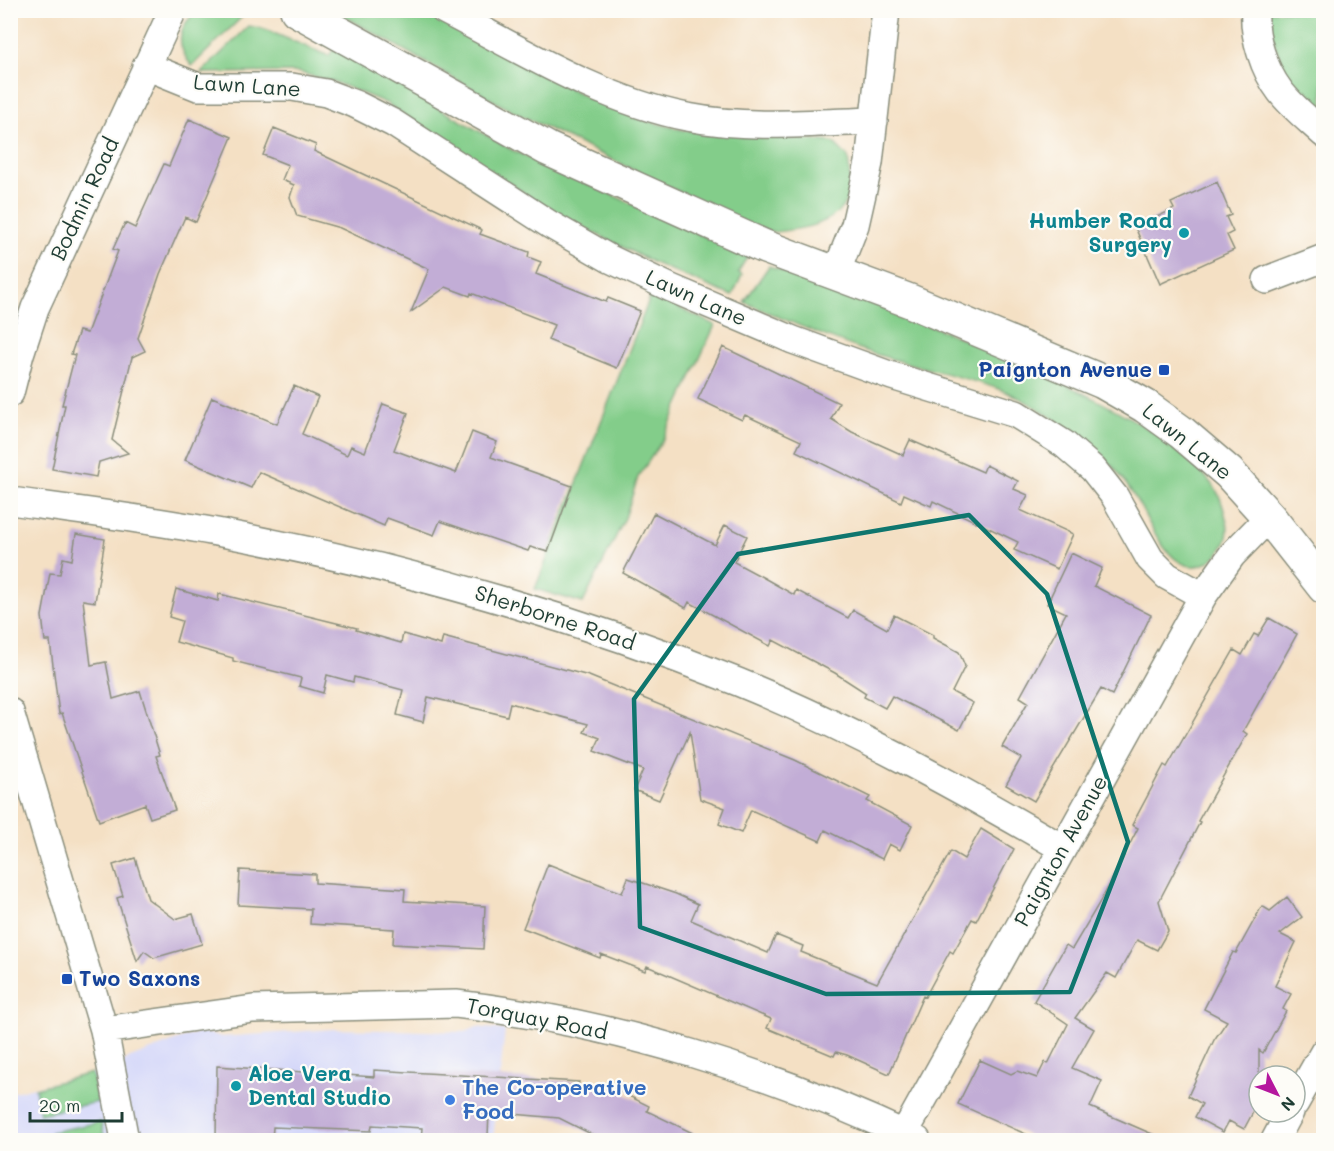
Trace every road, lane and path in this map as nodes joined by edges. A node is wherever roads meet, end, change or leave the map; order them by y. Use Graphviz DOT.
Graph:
graph roads {
  1 [pos="173,10"];
  2 [pos="297,10"];
  3 [pos="444,10"];
  4 [pos="886,10"];
  5 [pos="1255,10"];
  6 [pos="146,66"];
  7 [pos="874,121"];
  8 [pos="1323,134"];
  9 [pos="1323,258"];
  10 [pos="836,273"];
  11 [pos="1268,280"];
  12 [pos="10,393"];
  13 [pos="10,501"];
  14 [pos="1269,517"];
  15 [pos="1323,586"];
  16 [pos="1203,596"];
  17 [pos="10,712"];
  18 [pos="1062,848"];
  19 [pos="104,1030"];
  20 [pos="1323,1052"];
  21 [pos="1307,1081"];
  22 [pos="1284,1124"];
  23 [pos="910,1137"];
  24 [pos="125,1140"];
  25 [pos="1275,1140"];
  1 -- 6 [label="street, Bodmin Road"];
  2 -- 10 [label="street, Lawn Lane"];
  3 -- 7 [label="street"];
  4 -- 7 [label="street"];
  5 -- 8 [label="street"];
  6 -- 12 [label="street, Bodmin Road"];
  6 -- 16 [label="street, Lawn Lane"];
  7 -- 10 [label="street"];
  9 -- 11 [label="street"];
  10 -- 14 [label="street, Lawn Lane"];
  13 -- 18 [label="street, Sherborne Road"];
  14 -- 15 [label="street, Lawn Lane"];
  14 -- 16 [label="street, Paignton Avenue"];
  16 -- 18 [label="street, Paignton Avenue"];
  17 -- 19 [label="street"];
  18 -- 23 [label="street, Paignton Avenue"];
  19 -- 23 [label="street, Torquay Road"];
  19 -- 24 [label="street"];
  20 -- 21 [label="street"];
  22 -- 25 [label="street"];
}
